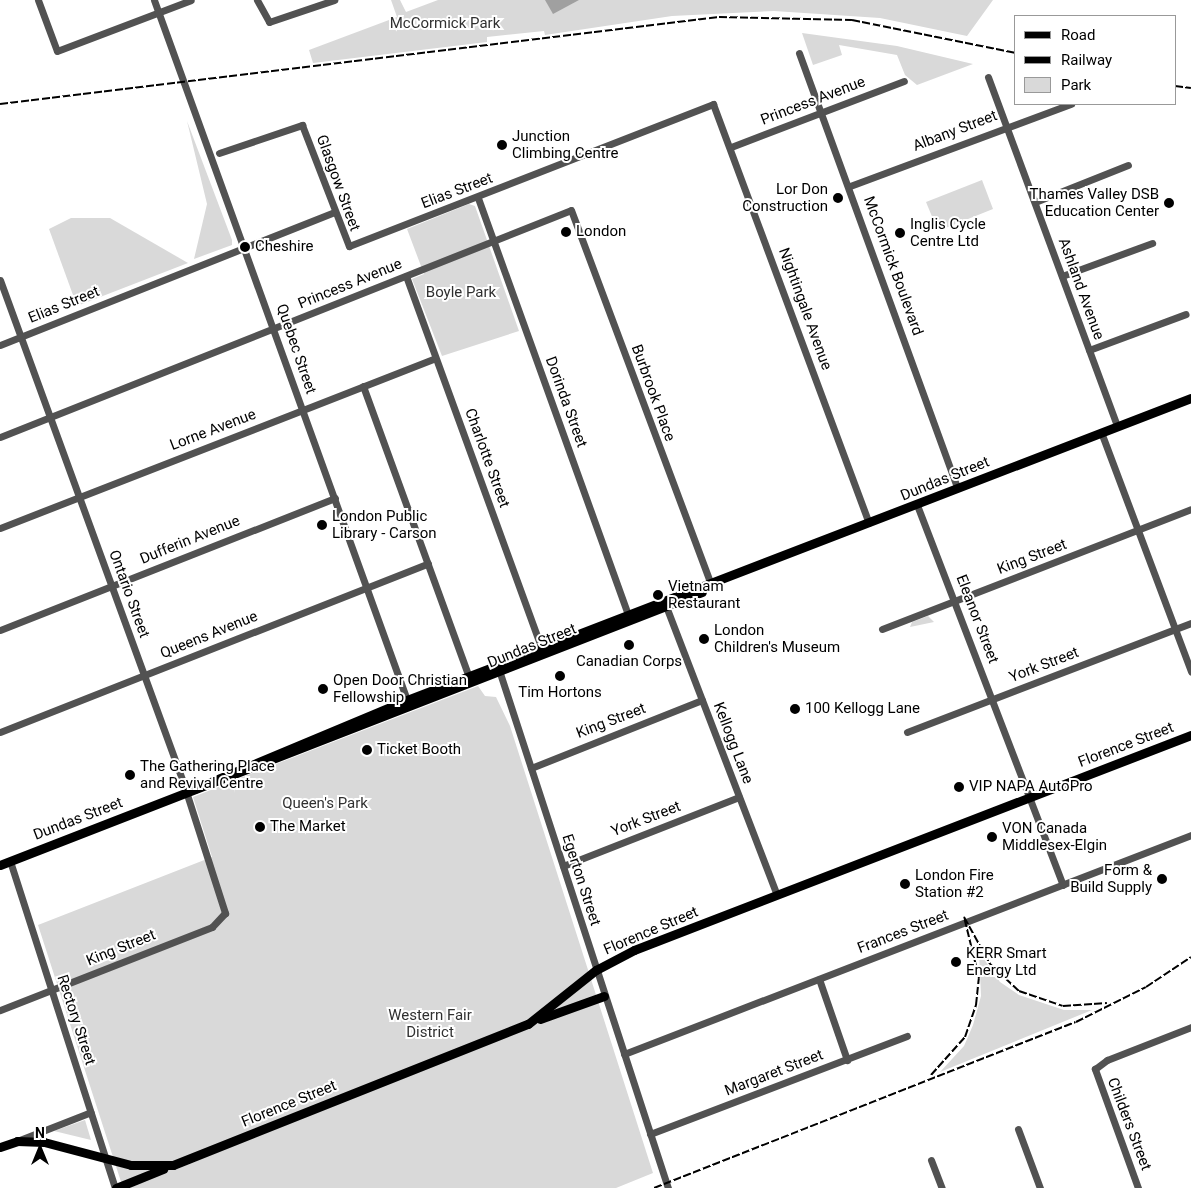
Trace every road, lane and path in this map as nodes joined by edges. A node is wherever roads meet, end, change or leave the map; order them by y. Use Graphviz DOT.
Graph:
graph roads {
  1 [pos="38,0"];
  2 [pos="154,0"];
  3 [pos="190,0"];
  4 [pos="257,0"];
  5 [pos="334,0"];
  6 [pos="158,12"];
  7 [pos="799,53"];
  8 [pos="988,76"];
  9 [pos="904,81"];
  10 [pos="713,104"];
  11 [pos="1068,105"];
  12 [pos="823,112"];
  13 [pos="1007,127"];
  14 [pos="731,147"];
  15 [pos="219,153"];
  16 [pos="1128,165"];
  17 [pos="850,186"];
  18 [pos="478,198"];
  19 [pos="1035,202"];
  20 [pos="571,210"];
  21 [pos="334,212"];
  22 [pos="493,241"];
  23 [pos="1152,243"];
  24 [pos="349,246"];
  25 [pos="245,247"];
  26 [pos="406,276"];
  27 [pos="1062,276"];
  28 [pos="0,280"];
  29 [pos="1186,314"];
  30 [pos="274,329"];
  31 [pos="22,336"];
  32 [pos="0,345"];
  33 [pos="1090,350"];
  34 [pos="436,358"];
  35 [pos="363,386"];
  36 [pos="1191,398"];
  37 [pos="302,410"];
  38 [pos="50,417"];
  39 [pos="1117,426"];
  40 [pos="1101,432"];
  41 [pos="0,437"];
  42 [pos="957,488"];
  43 [pos="80,497"];
  44 [pos="335,498"];
  45 [pos="917,505"];
  46 [pos="1191,509"];
  47 [pos="869,523"];
  48 [pos="0,528"];
  49 [pos="1139,530"];
  50 [pos="428,563"];
  51 [pos="711,585"];
  52 [pos="111,586"];
  53 [pos="366,587"];
  54 [pos="956,601"];
  55 [pos="665,604"];
  56 [pos="628,614"];
  57 [pos="1191,623"];
  58 [pos="613,628"];
  59 [pos="882,629"];
  60 [pos="1175,629"];
  61 [pos="0,630"];
  62 [pos="542,650"];
  63 [pos="499,670"];
  64 [pos="1191,672"];
  65 [pos="468,674"];
  66 [pos="144,675"];
  67 [pos="994,699"];
  68 [pos="702,700"];
  69 [pos="408,704"];
  70 [pos="0,732"];
  71 [pos="907,732"];
  72 [pos="1191,735"];
  73 [pos="531,768"];
  74 [pos="190,791"];
  75 [pos="1030,796"];
  76 [pos="739,797"];
  77 [pos="1191,835"];
  78 [pos="10,861"];
  79 [pos="0,864"];
  80 [pos="563,866"];
  81 [pos="1063,885"];
  82 [pos="776,895"];
  83 [pos="223,919"];
  84 [pos="596,970"];
  85 [pos="819,979"];
  86 [pos="52,990"];
  87 [pos="604,996"];
  88 [pos="0,1010"];
  89 [pos="528,1024"];
  90 [pos="1191,1026"];
  91 [pos="907,1036"];
  92 [pos="624,1054"];
  93 [pos="847,1060"];
  94 [pos="91,1112"];
  95 [pos="1018,1129"];
  96 [pos="650,1134"];
  97 [pos="17,1141"];
  98 [pos="0,1147"];
  99 [pos="106,1157"];
  100 [pos="932,1160"];
  101 [pos="173,1165"];
  102 [pos="116,1188"];
  103 [pos="668,1188"];
  104 [pos="942,1188"];
  105 [pos="1040,1188"];
  106 [pos="1138,1188"];
  1 -- 6 [label="street"];
  2 -- 6 [label="street, Quebec Street"];
  3 -- 6 [label="street"];
  4 -- 5 [label="street"];
  6 -- 25 [label="street, Quebec Street"];
  7 -- 12 [label="street, McCormick Boulevard"];
  8 -- 13 [label="street, Ashland Avenue"];
  9 -- 12 [label="street, Princess Avenue"];
  10 -- 14 [label="street, Nightingale Avenue"];
  10 -- 18 [label="street, Elias Street"];
  11 -- 13 [label="street, Albany Street"];
  12 -- 14 [label="street, Princess Avenue"];
  12 -- 17 [label="street, McCormick Boulevard"];
  13 -- 17 [label="street, Albany Street"];
  13 -- 19 [label="street, Ashland Avenue"];
  14 -- 47 [label="street, Nightingale Avenue"];
  15 -- 21 [label="street, Glasgow Street"];
  16 -- 19 [label="street"];
  17 -- 42 [label="street, McCormick Boulevard"];
  18 -- 22 [label="street, Dorinda Street"];
  18 -- 24 [label="street, Elias Street"];
  19 -- 27 [label="street, Ashland Avenue"];
  20 -- 22 [label="street, Princess Avenue"];
  20 -- 51 [label="street, Burbrook Place"];
  21 -- 24 [label="street, Glasgow Street"];
  21 -- 25 [label="street, Elias Street"];
  22 -- 26 [label="street, Princess Avenue"];
  22 -- 56 [label="street, Dorinda Street"];
  23 -- 27 [label="street"];
  25 -- 30 [label="street, Quebec Street"];
  25 -- 31 [label="street, Elias Street"];
  26 -- 30 [label="street, Princess Avenue"];
  26 -- 34 [label="street, Charlotte Street"];
  27 -- 33 [label="street, Ashland Avenue"];
  28 -- 31 [label="street, Ontario Street"];
  29 -- 33 [label="street"];
  30 -- 37 [label="street, Quebec Street"];
  30 -- 38 [label="street, Princess Avenue"];
  31 -- 32 [label="street, Elias Street"];
  31 -- 38 [label="street, Ontario Street"];
  33 -- 39 [label="street, Ashland Avenue"];
  34 -- 35 [label="street, Lorne Avenue"];
  34 -- 62 [label="street, Charlotte Street"];
  35 -- 37 [label="street, Lorne Avenue"];
  35 -- 50 [label="street"];
  36 -- 39 [label="main road, Dundas Street"];
  37 -- 43 [label="street, Lorne Avenue"];
  37 -- 44 [label="street, Quebec Street"];
  38 -- 41 [label="street, Princess Avenue"];
  38 -- 43 [label="street, Ontario Street"];
  39 -- 40 [label="main road, Dundas Street"];
  40 -- 42 [label="main road, Dundas Street"];
  40 -- 49 [label="street"];
  42 -- 45 [label="main road, Dundas Street"];
  43 -- 48 [label="street, Lorne Avenue"];
  43 -- 52 [label="street, Ontario Street"];
  44 -- 52 [label="street, Dufferin Avenue"];
  44 -- 53 [label="street, Quebec Street"];
  45 -- 47 [label="main road, Dundas Street"];
  45 -- 54 [label="street, Eleanor Street"];
  46 -- 49 [label="street, King Street"];
  47 -- 51 [label="main road, Dundas Street"];
  49 -- 54 [label="street, King Street"];
  49 -- 60 [label="street"];
  50 -- 53 [label="street, Queens Avenue"];
  50 -- 65 [label="street"];
  51 -- 55 [label="main road, Dundas Street"];
  52 -- 61 [label="street, Dufferin Avenue"];
  52 -- 66 [label="street, Ontario Street"];
  53 -- 66 [label="street, Queens Avenue"];
  53 -- 69 [label="street, Quebec Street"];
  54 -- 59 [label="street, King Street"];
  54 -- 67 [label="street, Eleanor Street"];
  55 -- 56 [label="main road, Dundas Street"];
  55 -- 58 [label="main road, Dundas Street"];
  55 -- 68 [label="street, Kellogg Lane"];
  56 -- 58 [label="main road"];
  56 -- 62 [label="main road, Dundas Street"];
  57 -- 60 [label="street, York Street"];
  58 -- 63 [label="main road, Dundas Street"];
  60 -- 64 [label="street"];
  60 -- 67 [label="street, York Street"];
  62 -- 63 [label="main road, Dundas Street"];
  63 -- 69 [label="main road, Dundas Street"];
  63 -- 73 [label="street, Egerton Street"];
  66 -- 70 [label="street, Queens Avenue"];
  66 -- 74 [label="street, Ontario Street"];
  67 -- 71 [label="street, York Street"];
  67 -- 75 [label="street, Eleanor Street"];
  68 -- 73 [label="street, King Street"];
  68 -- 76 [label="street, Kellogg Lane"];
  69 -- 74 [label="main road, Dundas Street"];
  72 -- 75 [label="main road, Florence Street"];
  73 -- 80 [label="street, Egerton Street"];
  74 -- 78 [label="main road, Dundas Street"];
  74 -- 83 [label="street, Ontario Street"];
  75 -- 81 [label="street, Eleanor Street"];
  75 -- 82 [label="main road, Florence Street"];
  76 -- 80 [label="street, York Street"];
  76 -- 82 [label="street, Kellogg Lane"];
  77 -- 81 [label="street, Frances Street"];
  78 -- 79 [label="main road, Dundas Street"];
  78 -- 86 [label="street, Rectory Street"];
  80 -- 84 [label="street, Egerton Street"];
  81 -- 85 [label="street, Frances Street"];
  82 -- 84 [label="main road, Florence Street"];
  83 -- 86 [label="street, King Street"];
  84 -- 87 [label="street, Egerton Street"];
  84 -- 89 [label="main road, Florence Street"];
  85 -- 92 [label="street, Frances Street"];
  85 -- 93 [label="street"];
  86 -- 88 [label="street, King Street"];
  86 -- 94 [label="street, Rectory Street"];
  87 -- 89 [label="main road"];
  87 -- 92 [label="street, Egerton Street"];
  89 -- 101 [label="main road, Florence Street"];
  90 -- 106 [label="street, Childers Street"];
  91 -- 93 [label="street, Margaret Street"];
  92 -- 96 [label="street, Egerton Street"];
  93 -- 96 [label="street, Margaret Street"];
  94 -- 97 [label="street"];
  94 -- 99 [label="street, Rectory Street"];
  95 -- 105 [label="street"];
  96 -- 103 [label="street, Egerton Street"];
  97 -- 98 [label="main road"];
  97 -- 99 [label="main road"];
  99 -- 101 [label="main road, Florence Street"];
  99 -- 102 [label="street, Rectory Street"];
  100 -- 104 [label="street"];
  101 -- 102 [label="main road"];
}
